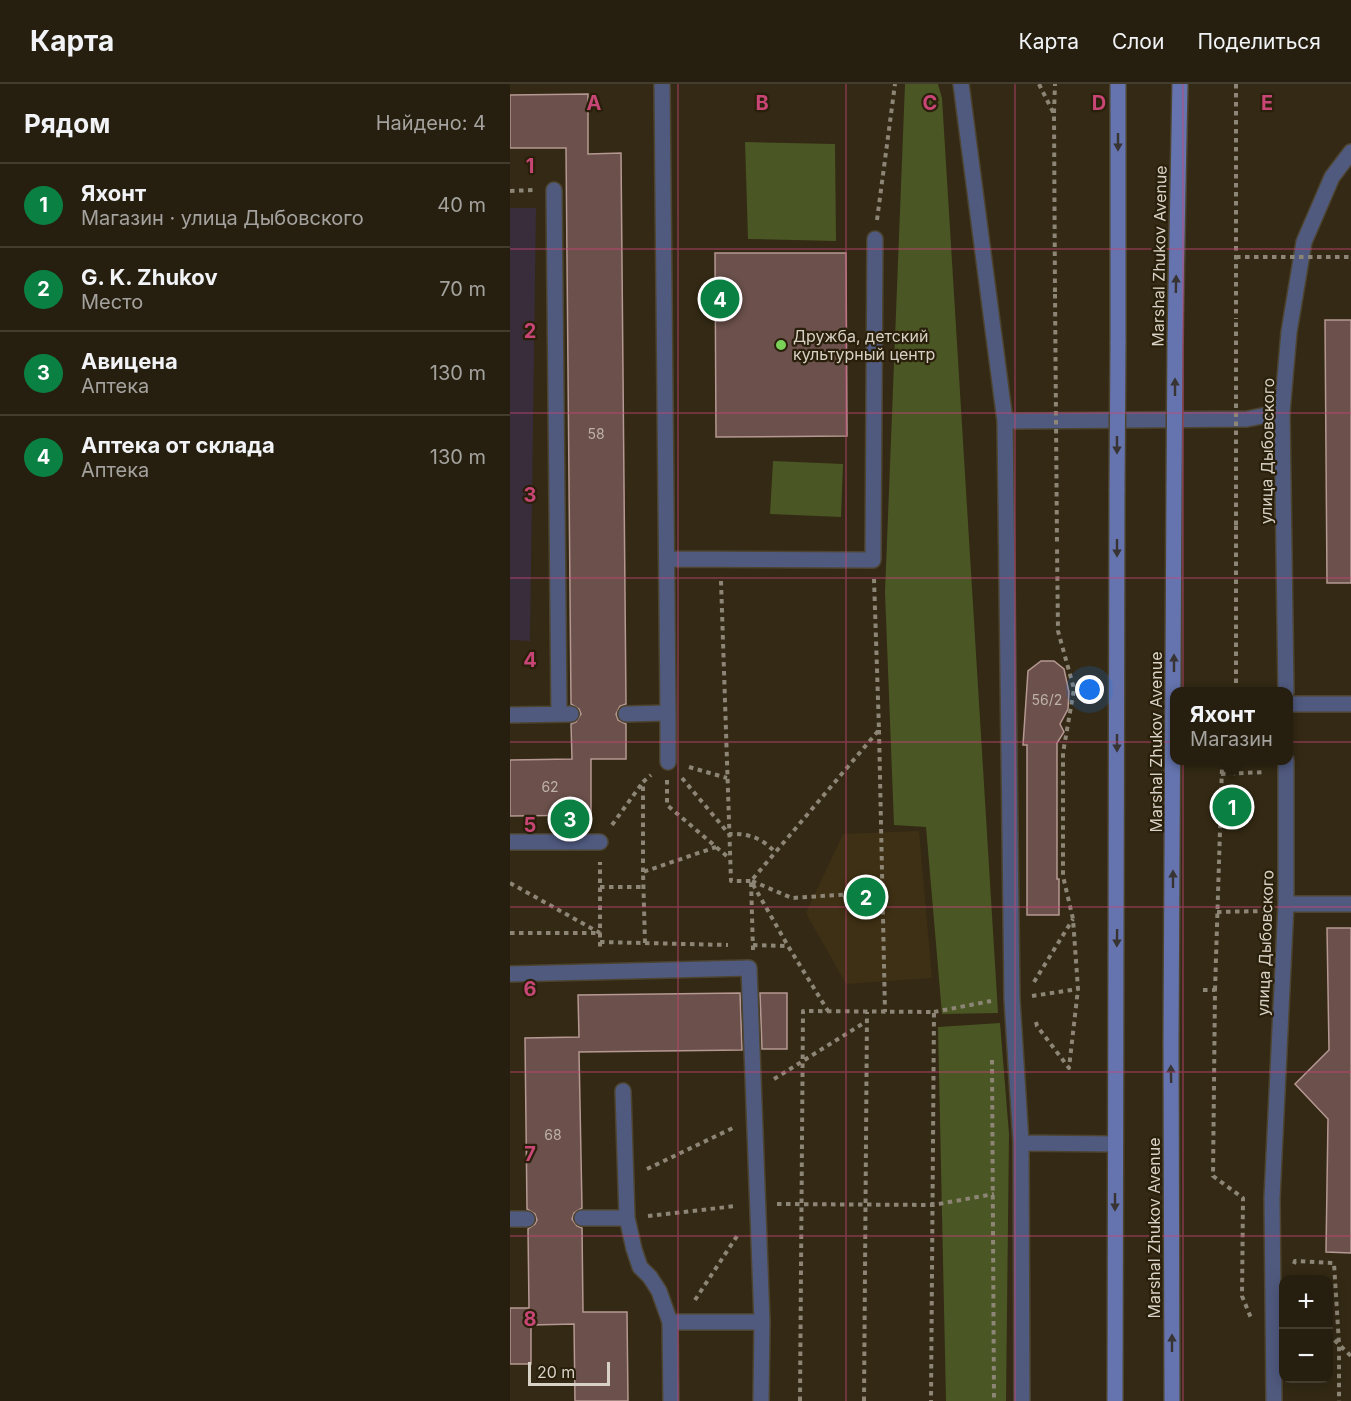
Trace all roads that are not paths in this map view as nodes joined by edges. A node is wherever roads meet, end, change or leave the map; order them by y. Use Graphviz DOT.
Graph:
graph roads {
  1 [pos="662,84"];
  2 [pos="961,84"];
  3 [pos="1118,84"];
  4 [pos="1180,84"];
  5 [pos="1351,152"];
  6 [pos="554,190"];
  7 [pos="875,239"];
  8 [pos="1282,412"];
  9 [pos="1005,422"];
  10 [pos="666,558"];
  11 [pos="1174,687"];
  12 [pos="1286,687"];
  13 [pos="1293,704"];
  14 [pos="1351,704"];
  15 [pos="668,713"];
  16 [pos="626,714"];
  17 [pos="510,715"];
  18 [pos="668,762"];
  19 [pos="1173,765"];
  20 [pos="1286,766"];
  21 [pos="510,842"];
  22 [pos="600,842"];
  23 [pos="1286,904"];
  24 [pos="1351,904"];
  25 [pos="510,974"];
  26 [pos="623,1091"];
  27 [pos="1021,1143"];
  28 [pos="1115,1144"];
  29 [pos="582,1218"];
  30 [pos="627,1218"];
  31 [pos="510,1219"];
  32 [pos="527,1219"];
  33 [pos="676,1322"];
  34 [pos="762,1322"];
  35 [pos="671,1401"];
  36 [pos="761,1401"];
  37 [pos="1022,1401"];
  38 [pos="1114,1401"];
  39 [pos="1172,1401"];
  40 [pos="1274,1401"];
  1 -- 10 [label="street"];
  2 -- 9 [label="street"];
  3 -- 28 [label="main road, one-way, bridge"];
  11 -- 4 [label="main road, Marshal Zhukov Avenue, one-way, bridge"];
  5 -- 8 [label="street, улица Дыбовского"];
  6 -- 17 [label="street"];
  7 -- 10 [label="street"];
  8 -- 9 [label="street"];
  8 -- 12 [label="street, улица Дыбовского"];
  9 -- 27 [label="street"];
  10 -- 15 [label="street"];
  13 -- 14 [label="street"];
  15 -- 16 [label="street"];
  15 -- 18 [label="street"];
  39 -- 19 [label="main road, Marshal Zhukov Avenue, one-way, bridge"];
  20 -- 23 [label="street, улица Дыбовского"];
  21 -- 22 [label="street"];
  23 -- 24 [label="street"];
  23 -- 40 [label="street, улица Дыбовского"];
  25 -- 34 [label="street"];
  26 -- 30 [label="street"];
  27 -- 28 [label="street"];
  27 -- 37 [label="street"];
  28 -- 38 [label="main road, one-way"];
  29 -- 30 [label="street"];
  30 -- 33 [label="street"];
  31 -- 32 [label="street"];
  33 -- 34 [label="street"];
  33 -- 35 [label="street"];
  34 -- 36 [label="street"];
}
